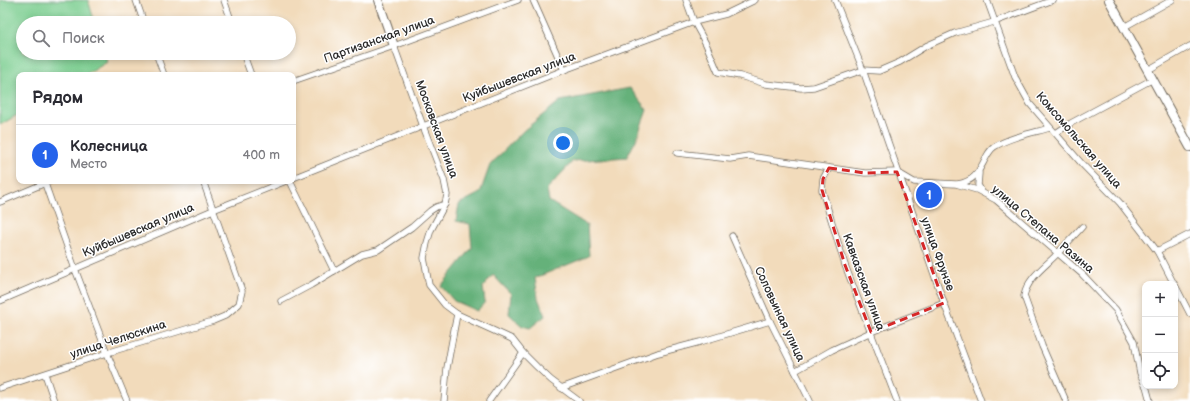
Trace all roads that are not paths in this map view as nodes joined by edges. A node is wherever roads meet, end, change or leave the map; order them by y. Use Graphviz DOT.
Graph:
graph roads {
  1 [pos="136,0"];
  2 [pos="224,0"];
  3 [pos="378,0"];
  4 [pos="518,0"];
  5 [pos="533,0"];
  6 [pos="686,0"];
  7 [pos="755,0"];
  8 [pos="835,0"];
  9 [pos="987,0"];
  10 [pos="1053,0"];
  11 [pos="1109,0"];
  12 [pos="1172,0"];
  13 [pos="142,16"];
  14 [pos="230,16"];
  15 [pos="694,22"];
  16 [pos="994,22"];
  17 [pos="1124,27"];
  18 [pos="394,46"];
  19 [pos="1190,46"];
  20 [pos="159,60"];
  21 [pos="246,60"];
  22 [pos="564,70"];
  23 [pos="863,70"];
  24 [pos="1148,70"];
  25 [pos="163,72"];
  26 [pos="250,72"];
  27 [pos="1153,79"];
  28 [pos="296,80"];
  29 [pos="423,126"];
  30 [pos="1050,128"];
  31 [pos="1056,133"];
  32 [pos="1190,147"];
  33 [pos="676,153"];
  34 [pos="829,168"];
  35 [pos="897,172"];
  36 [pos="979,173"];
  37 [pos="296,177"];
  38 [pos="42,184"];
  39 [pos="48,184"];
  40 [pos="204,184"];
  41 [pos="278,184"];
  42 [pos="291,184"];
  43 [pos="956,184"];
  44 [pos="982,192"];
  45 [pos="0,202"];
  46 [pos="445,204"];
  47 [pos="213,210"];
  48 [pos="1082,227"];
  49 [pos="1190,234"];
  50 [pos="732,236"];
  51 [pos="1157,251"];
  52 [pos="1057,254"];
  53 [pos="75,268"];
  54 [pos="334,271"];
  55 [pos="1173,281"];
  56 [pos="1178,291"];
  57 [pos="0,301"];
  58 [pos="281,301"];
  59 [pos="944,303"];
  60 [pos="457,314"];
  61 [pos="1190,314"];
  62 [pos="770,321"];
  63 [pos="871,332"];
  64 [pos="107,353"];
  65 [pos="523,353"];
  66 [pos="795,371"];
  67 [pos="45,374"];
  68 [pos="1142,378"];
  69 [pos="0,388"];
  70 [pos="561,388"];
  71 [pos="1146,389"];
  72 [pos="54,401"];
  73 [pos="127,401"];
  74 [pos="444,401"];
  75 [pos="489,401"];
  76 [pos="579,401"];
  77 [pos="810,401"];
  78 [pos="897,401"];
  79 [pos="981,401"];
  80 [pos="1066,401"];
  81 [pos="1150,401"];
  1 -- 13 [label="street"];
  2 -- 14 [label="street"];
  3 -- 18 [label="main road, Московская улица"];
  4 -- 18 [label="street, Партизанская улица"];
  5 -- 22 [label="street"];
  6 -- 15 [label="street"];
  7 -- 15 [label="street, Куйбышевская улица"];
  8 -- 23 [label="street, улица Фрунзе"];
  9 -- 16 [label="street, Комсомольская улица"];
  10 -- 16 [label="street"];
  11 -- 17 [label="main road"];
  12 -- 17 [label="street"];
  15 -- 22 [label="street, Куйбышевская улица"];
  15 -- 23 [label="street"];
  16 -- 23 [label="street"];
  16 -- 30 [label="street, Комсомольская улица"];
  17 -- 24 [label="main road"];
  18 -- 28 [label="street, Партизанская улица"];
  18 -- 29 [label="street, Московская улица"];
  19 -- 24 [label="street"];
  20 -- 25 [label="street"];
  21 -- 26 [label="street"];
  22 -- 29 [label="street, Куйбышевская улица"];
  23 -- 35 [label="street, улица Фрунзе"];
  24 -- 27 [label="main road"];
  27 -- 31 [label="street"];
  27 -- 32 [label="main road"];
  29 -- 37 [label="street, Куйбышевская улица"];
  29 -- 46 [label="street, Московская улица"];
  30 -- 31 [label="street, Комсомольская улица"];
  30 -- 36 [label="street"];
  31 -- 51 [label="street, Комсомольская улица"];
  33 -- 34 [label="street"];
  34 -- 35 [label="street"];
  34 -- 63 [label="street, Кавказская улица"];
  35 -- 43 [label="street, улица Степана Разина"];
  35 -- 59 [label="street, улица Фрунзе"];
  36 -- 43 [label="street"];
  36 -- 44 [label="street"];
  38 -- 45 [label="street"];
  39 -- 53 [label="street"];
  40 -- 47 [label="street"];
  41 -- 47 [label="street, Куйбышевская улица"];
  42 -- 54 [label="street"];
  43 -- 44 [label="street, улица Степана Разина"];
  44 -- 52 [label="street, улица Степана Разина"];
  46 -- 54 [label="street"];
  46 -- 60 [label="street, Московская улица"];
  47 -- 53 [label="street, Куйбышевская улица"];
  47 -- 64 [label="street, улица Челюскина"];
  48 -- 52 [label="street"];
  49 -- 51 [label="street"];
  50 -- 62 [label="street, Соловьиная улица"];
  51 -- 55 [label="street, Комсомольская улица"];
  52 -- 68 [label="street, улица Степана Разина"];
  52 -- 80 [label="street"];
  53 -- 57 [label="street, Куйбышевская улица"];
  53 -- 64 [label="street"];
  54 -- 58 [label="street"];
  56 -- 61 [label="street, Комсомольская улица"];
  59 -- 63 [label="street"];
  59 -- 79 [label="street, улица Фрунзе"];
  60 -- 65 [label="street, Московская улица"];
  60 -- 74 [label="street"];
  62 -- 66 [label="street, Соловьиная улица"];
  62 -- 70 [label="street"];
  63 -- 66 [label="street"];
  63 -- 78 [label="street, Кавказская улица"];
  64 -- 67 [label="street, улица Челюскина"];
  64 -- 73 [label="street"];
  65 -- 70 [label="street"];
  65 -- 75 [label="street"];
  66 -- 77 [label="street, Соловьиная улица"];
  67 -- 69 [label="street, улица Челюскина"];
  67 -- 72 [label="street"];
  70 -- 76 [label="street"];
  71 -- 81 [label="street, улица Степана Разина"];
}
